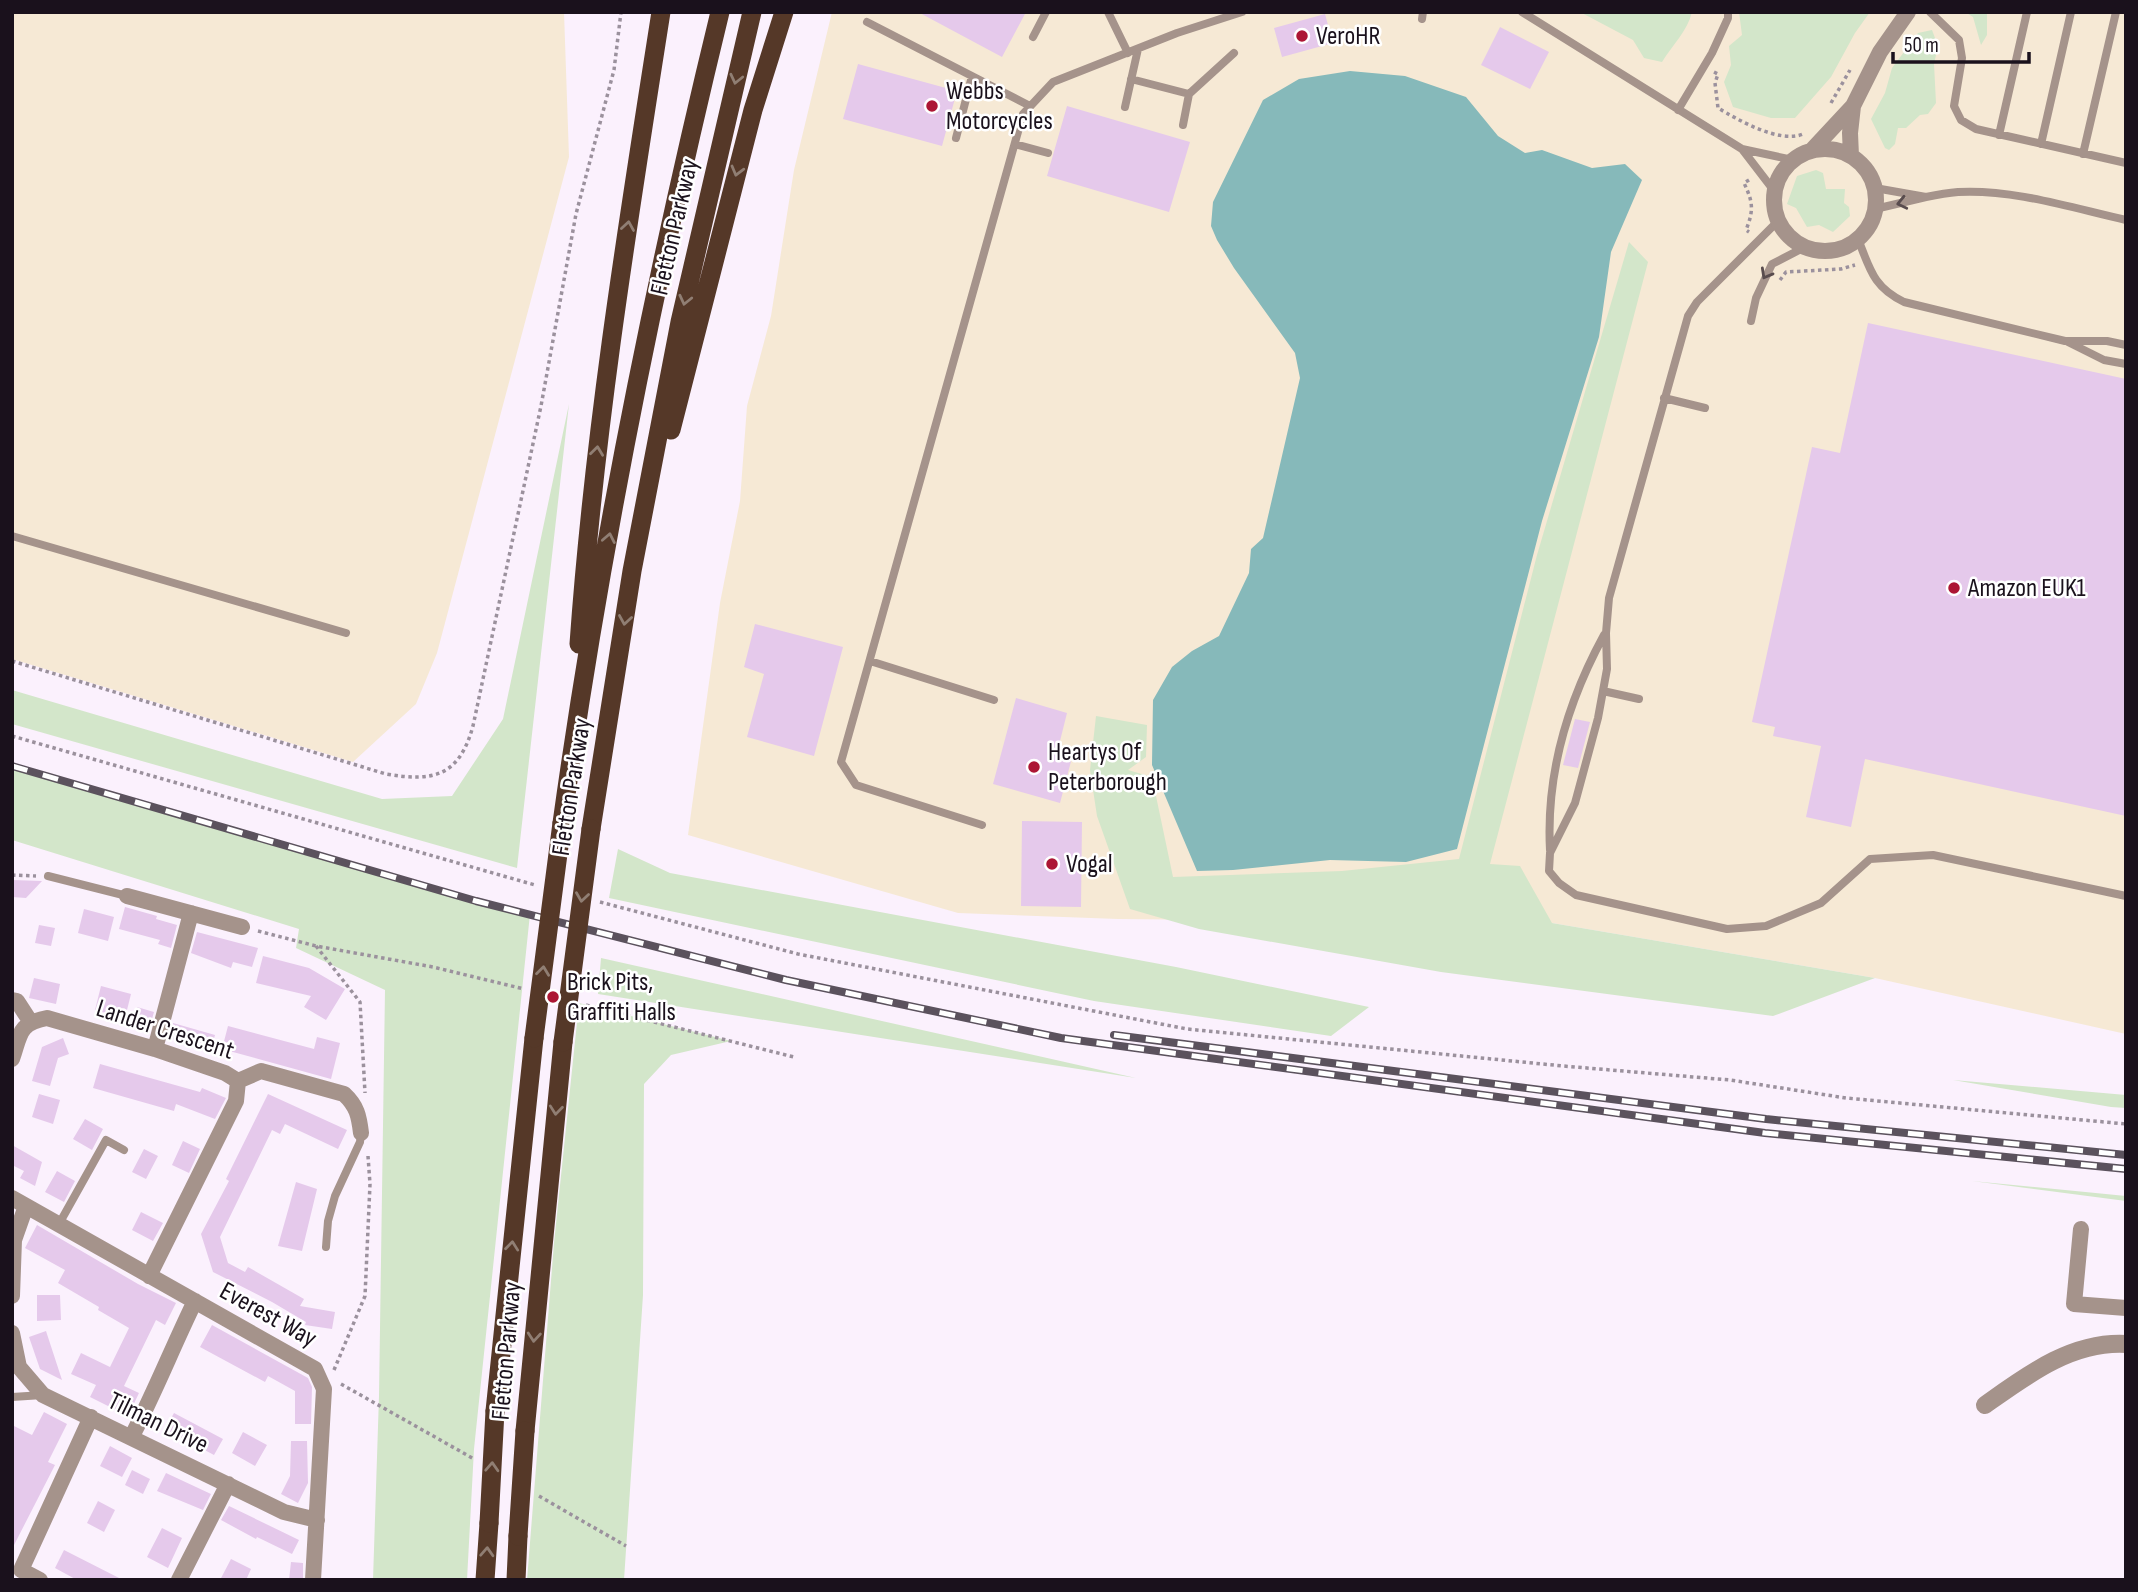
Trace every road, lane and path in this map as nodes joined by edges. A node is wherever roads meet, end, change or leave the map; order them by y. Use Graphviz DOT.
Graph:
graph roads {
  1 [pos="621,12"];
  2 [pos="661,12"];
  3 [pos="720,12"];
  4 [pos="752,12"];
  5 [pos="784,12"];
  6 [pos="1046,12"];
  7 [pos="1108,12"];
  8 [pos="1241,12"];
  9 [pos="1522,12"];
  10 [pos="1728,12"];
  11 [pos="1908,12"];
  12 [pos="1930,12"];
  13 [pos="2027,12"];
  14 [pos="2071,12"];
  15 [pos="2116,12"];
  16 [pos="867,22"];
  17 [pos="1033,37"];
  18 [pos="1138,49"];
  19 [pos="1128,53"];
  20 [pos="1234,53"];
  21 [pos="1851,68"];
  22 [pos="1718,74"];
  23 [pos="972,76"];
  24 [pos="1131,79"];
  25 [pos="1189,94"];
  26 [pos="1030,106"];
  27 [pos="1829,106"];
  28 [pos="1853,106"];
  29 [pos="1125,107"];
  30 [pos="1678,110"];
  31 [pos="1183,125"];
  32 [pos="1806,133"];
  33 [pos="1999,135"];
  34 [pos="956,138"];
  35 [pos="1014,144"];
  36 [pos="2041,144"];
  37 [pos="1742,149"];
  38 [pos="1812,150"];
  39 [pos="1048,153"];
  40 [pos="2083,154"];
  41 [pos="1851,156"];
  42 [pos="1793,160"];
  43 [pos="2126,163"];
  44 [pos="1750,178"];
  45 [pos="1875,188"];
  46 [pos="1775,192"];
  47 [pos="1926,197"];
  48 [pos="1875,209"];
  49 [pos="1778,220"];
  50 [pos="2126,220"];
  51 [pos="1751,234"];
  52 [pos="1858,239"];
  53 [pos="1805,247"];
  54 [pos="1857,265"];
  55 [pos="1786,272"];
  56 [pos="1751,321"];
  57 [pos="2065,341"];
  58 [pos="2126,345"];
  59 [pos="2126,364"];
  60 [pos="1664,398"];
  61 [pos="1705,408"];
  62 [pos="12,536"];
  63 [pos="632,571"];
  64 [pos="346,633"];
  65 [pos="1606,633"];
  66 [pos="12,661"];
  67 [pos="870,661"];
  68 [pos="1603,691"];
  69 [pos="1639,699"];
  70 [pos="994,700"];
  71 [pos="12,736"];
  72 [pos="570,763"];
  73 [pos="982,825"];
  74 [pos="1550,853"];
  75 [pos="12,875"];
  76 [pos="48,876"];
  77 [pos="542,887"];
  78 [pos="127,896"];
  79 [pos="2126,896"];
  80 [pos="596,901"];
  81 [pos="191,914"];
  82 [pos="242,927"];
  83 [pos="316,946"];
  84 [pos="531,991"];
  85 [pos="12,1000"];
  86 [pos="579,1003"];
  87 [pos="30,1021"];
  88 [pos="155,1049"];
  89 [pos="794,1057"];
  90 [pos="12,1059"];
  91 [pos="238,1081"];
  92 [pos="365,1093"];
  93 [pos="2126,1124"];
  94 [pos="364,1139"];
  95 [pos="124,1150"];
  96 [pos="19,1202"];
  97 [pos="59,1224"];
  98 [pos="2081,1229"];
  99 [pos="326,1247"];
  100 [pos="149,1276"];
  101 [pos="12,1296"];
  102 [pos="195,1301"];
  103 [pos="2126,1308"];
  104 [pos="12,1333"];
  105 [pos="2126,1344"];
  106 [pos="43,1395"];
  107 [pos="12,1397"];
  108 [pos="1985,1405"];
  109 [pos="91,1418"];
  110 [pos="132,1436"];
  111 [pos="484,1465"];
  112 [pos="228,1484"];
  113 [pos="532,1492"];
  114 [pos="317,1520"];
  115 [pos="626,1546"];
  116 [pos="16,1568"];
  117 [pos="40,1580"];
  118 [pos="179,1580"];
  119 [pos="313,1580"];
  120 [pos="485,1580"];
  121 [pos="516,1580"];
  1 -- 66 [label="path"];
  72 -- 2 [label="highway, one-way"];
  72 -- 3 [label="highway, Fletton Parkway, one-way"];
  4 -- 63 [label="highway, Fletton Parkway, one-way"];
  5 -- 63 [label="highway, one-way"];
  6 -- 17 [label="lane"];
  7 -- 19 [label="lane"];
  8 -- 18 [label="lane"];
  9 -- 30 [label="lane"];
  10 -- 30 [label="lane"];
  11 -- 28 [label="street"];
  12 -- 33 [label="lane"];
  13 -- 33 [label="lane"];
  14 -- 36 [label="lane"];
  15 -- 40 [label="lane"];
  16 -- 23 [label="lane"];
  18 -- 19 [label="lane"];
  18 -- 24 [label="lane"];
  19 -- 26 [label="lane"];
  20 -- 25 [label="lane"];
  21 -- 27 [label="path"];
  22 -- 32 [label="path"];
  23 -- 26 [label="lane"];
  23 -- 34 [label="lane"];
  24 -- 25 [label="lane"];
  24 -- 29 [label="lane"];
  25 -- 31 [label="lane"];
  26 -- 35 [label="lane"];
  28 -- 38 [label="street"];
  28 -- 41 [label="street"];
  30 -- 37 [label="lane"];
  33 -- 36 [label="lane"];
  35 -- 39 [label="lane"];
  35 -- 67 [label="lane"];
  36 -- 40 [label="lane"];
  37 -- 42 [label="lane"];
  37 -- 46 [label="lane"];
  38 -- 41 [label="street"];
  38 -- 42 [label="street"];
  40 -- 43 [label="lane"];
  41 -- 45 [label="street"];
  42 -- 46 [label="street"];
  44 -- 51 [label="path"];
  45 -- 47 [label="lane"];
  45 -- 48 [label="street"];
  46 -- 49 [label="street"];
  47 -- 48 [label="lane, one-way"];
  47 -- 50 [label="lane"];
  48 -- 52 [label="street"];
  49 -- 53 [label="street"];
  49 -- 60 [label="lane"];
  52 -- 53 [label="street"];
  52 -- 57 [label="lane"];
  53 -- 56 [label="lane, one-way"];
  54 -- 55 [label="path"];
  57 -- 58 [label="lane"];
  57 -- 59 [label="lane"];
  60 -- 61 [label="lane"];
  60 -- 65 [label="lane"];
  62 -- 64 [label="lane"];
  63 -- 121 [label="highway, Fletton Parkway, one-way, bridge"];
  65 -- 68 [label="lane"];
  65 -- 74 [label="lane"];
  67 -- 70 [label="lane"];
  67 -- 73 [label="lane"];
  68 -- 69 [label="lane"];
  68 -- 74 [label="lane"];
  71 -- 77 [label="path"];
  120 -- 72 [label="highway, Fletton Parkway, one-way, bridge"];
  74 -- 79 [label="lane"];
  75 -- 76 [label="path"];
  76 -- 78 [label="lane"];
  78 -- 81 [label="street"];
  80 -- 93 [label="path"];
  81 -- 82 [label="street"];
  81 -- 88 [label="street"];
  82 -- 83 [label="path"];
  83 -- 84 [label="path"];
  83 -- 92 [label="path"];
  85 -- 87 [label="street"];
  86 -- 89 [label="path"];
  87 -- 88 [label="street, Lander Crescent"];
  87 -- 90 [label="street"];
  88 -- 91 [label="street, Lander Crescent"];
  91 -- 94 [label="street"];
  91 -- 100 [label="street, Lander Crescent"];
  94 -- 99 [label="lane"];
  94 -- 111 [label="path"];
  95 -- 97 [label="lane"];
  96 -- 97 [label="street, Everest Way"];
  96 -- 101 [label="street"];
  97 -- 100 [label="street, Everest Way"];
  98 -- 103 [label="street"];
  100 -- 102 [label="street, Everest Way"];
  102 -- 110 [label="street"];
  102 -- 114 [label="street, Everest Way"];
  104 -- 106 [label="street, Tilman Drive"];
  105 -- 108 [label="street"];
  106 -- 107 [label="lane"];
  106 -- 109 [label="street, Tilman Drive"];
  109 -- 110 [label="street, Tilman Drive"];
  109 -- 116 [label="street"];
  110 -- 112 [label="street, Tilman Drive"];
  112 -- 114 [label="street, Tilman Drive"];
  112 -- 118 [label="street"];
  113 -- 115 [label="path"];
  114 -- 119 [label="street, Everest Way"];
  116 -- 117 [label="street"];
}
